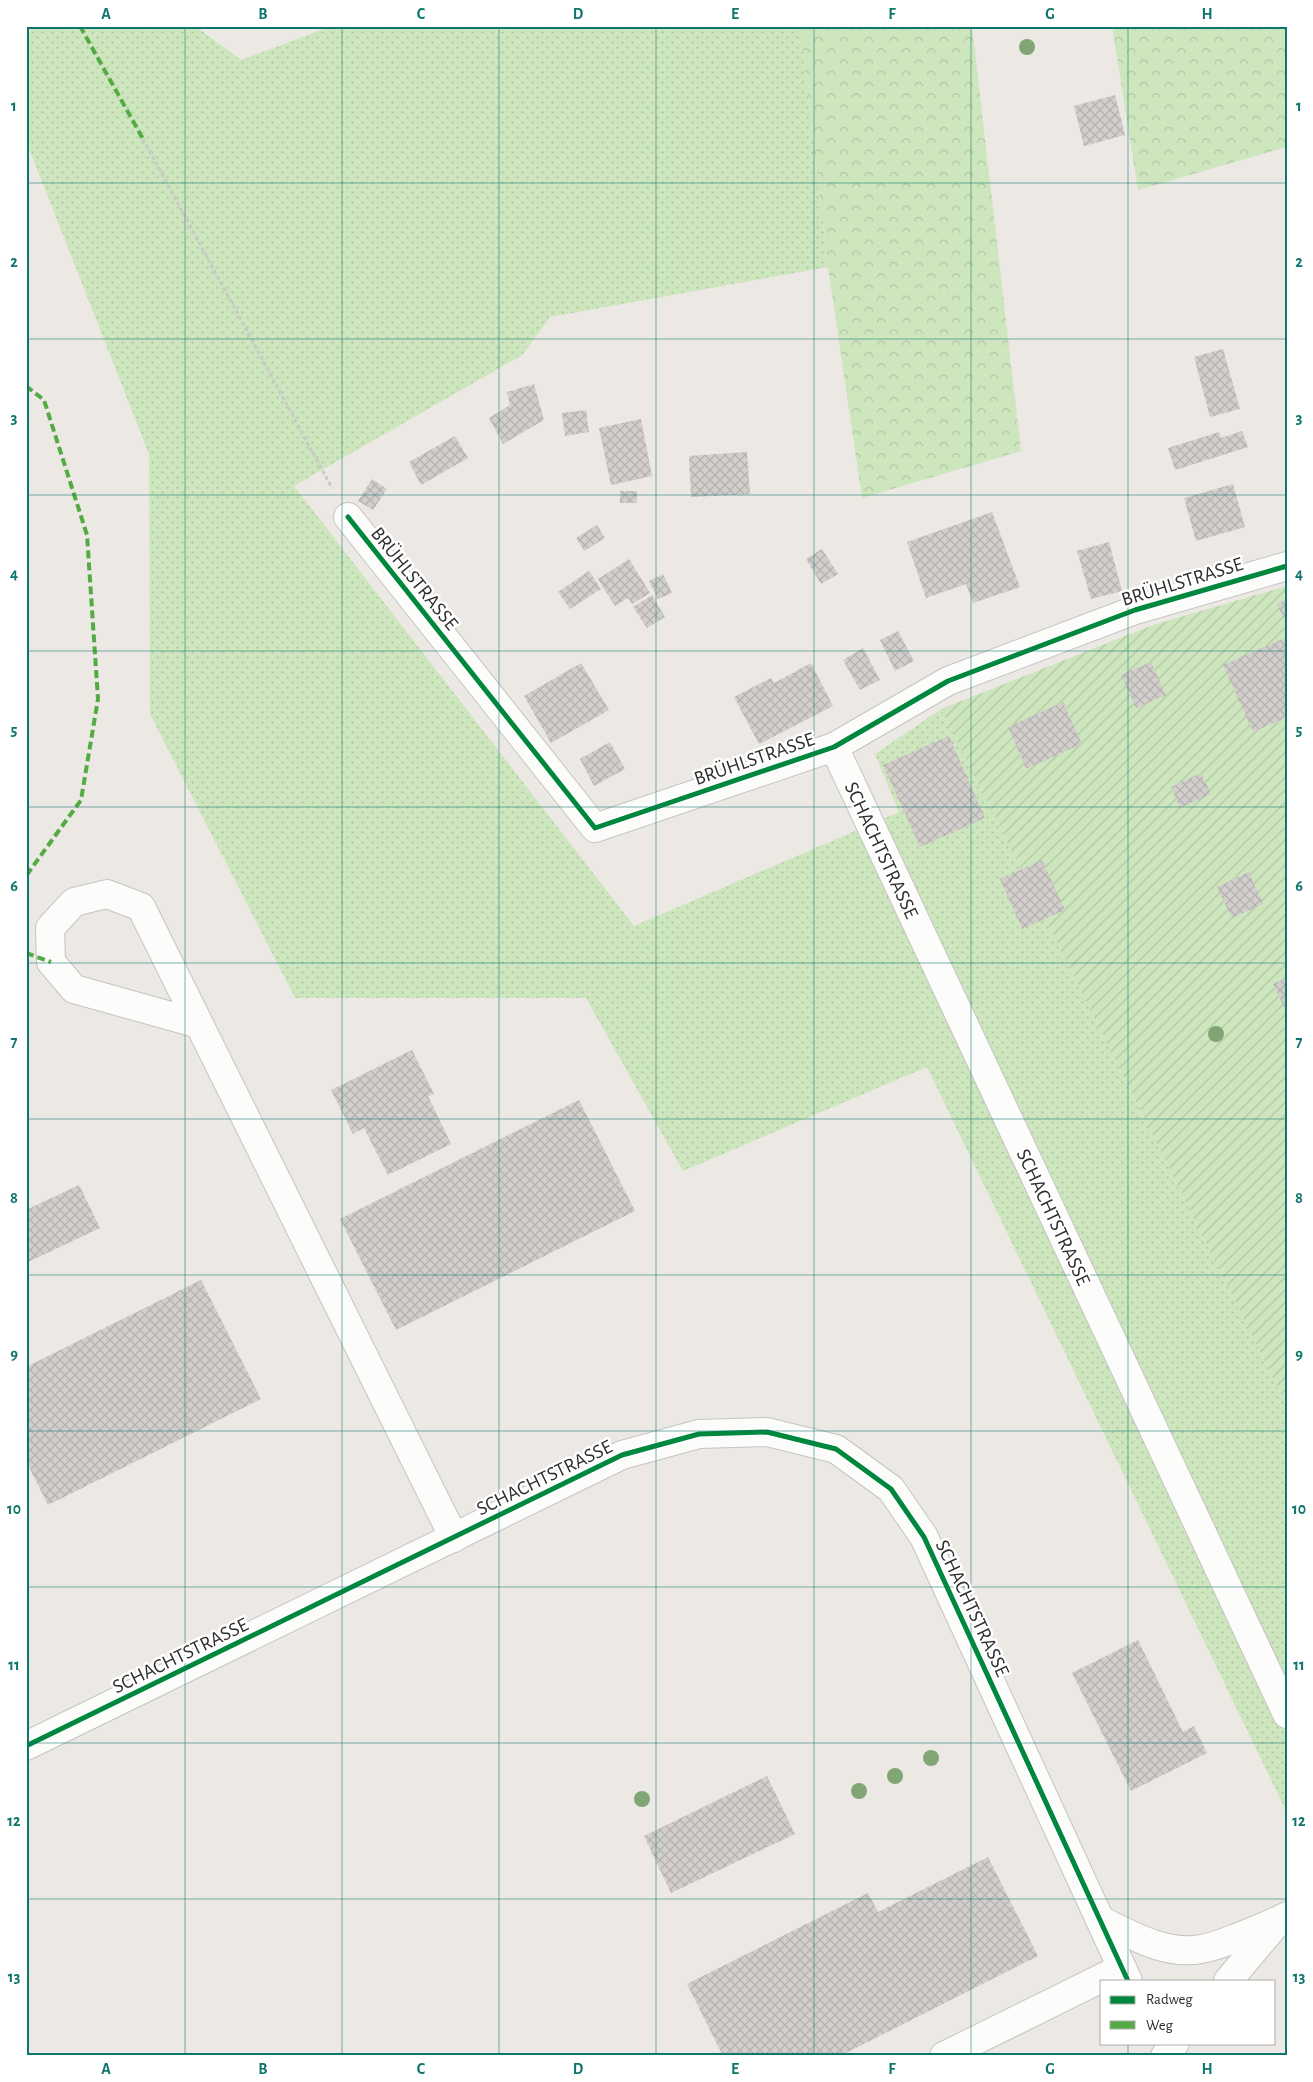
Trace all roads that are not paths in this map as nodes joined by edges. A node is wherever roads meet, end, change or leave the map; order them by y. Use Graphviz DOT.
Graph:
graph roads {
  1 [pos="348,517"];
  2 [pos="1287,566"];
  3 [pos="834,747"];
  4 [pos="199,1024"];
  5 [pos="454,1538"];
  6 [pos="1287,1714"];
  7 [pos="26,1746"];
  8 [pos="1282,1919"];
  9 [pos="1100,1920"];
  10 [pos="1125,1974"];
  11 [pos="1112,1980"];
  12 [pos="1229,1980"];
  13 [pos="1100,1985"];
  14 [pos="944,2056"];
  1 -- 3 [label="street, BRÜHLSTRASSE"];
  2 -- 3 [label="street, BRÜHLSTRASSE"];
  3 -- 6 [label="street, SCHACHTSTRASSE"];
  4 -- 4 [label="street"];
  4 -- 5 [label="street"];
  5 -- 7 [label="street, SCHACHTSTRASSE"];
  5 -- 9 [label="street, SCHACHTSTRASSE"];
  8 -- 9 [label="street"];
  8 -- 12 [label="street"];
  9 -- 10 [label="street, SCHACHTSTRASSE"];
  10 -- 11 [label="street, SCHACHTSTRASSE"];
  13 -- 14 [label="street, SCHACHTSTRASSE"];
}
